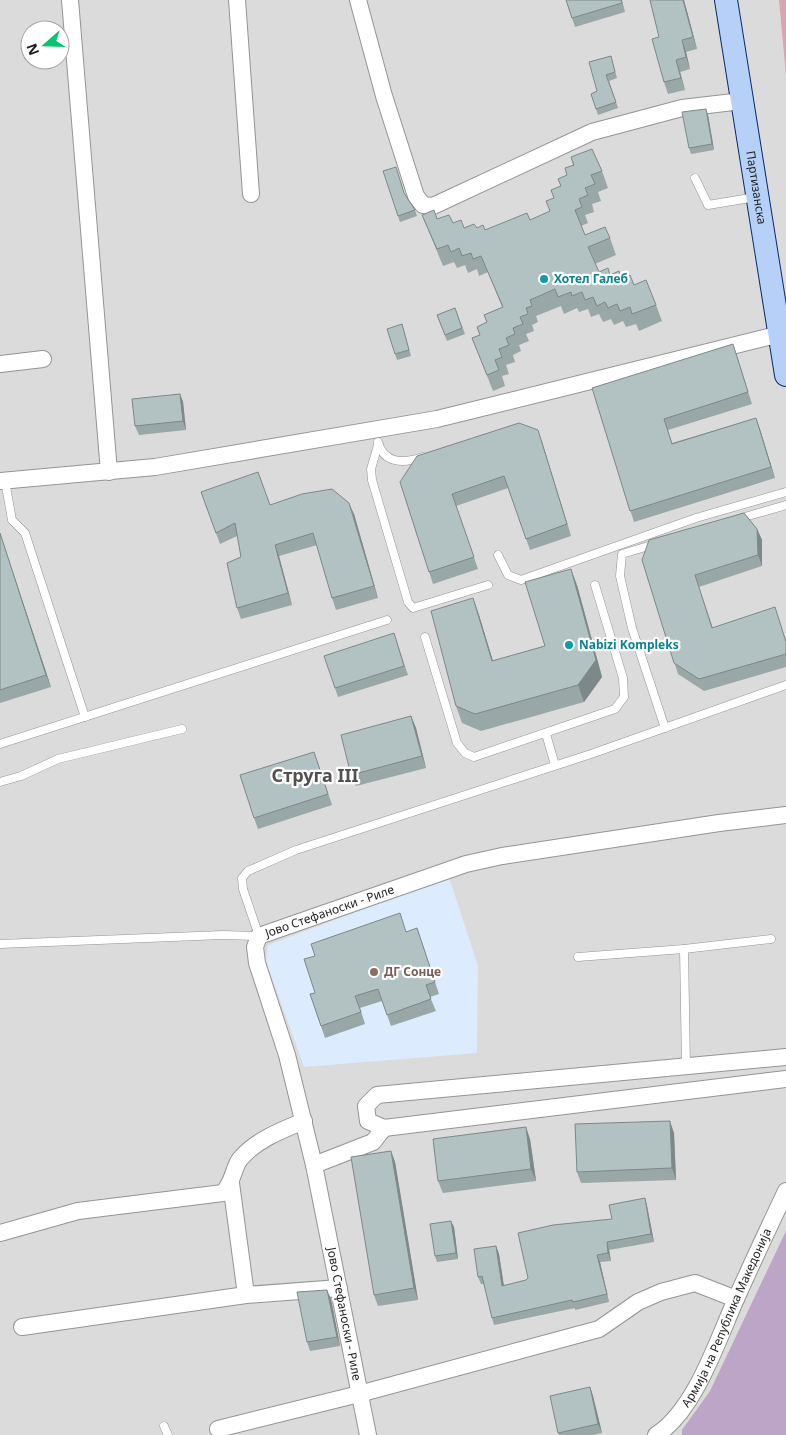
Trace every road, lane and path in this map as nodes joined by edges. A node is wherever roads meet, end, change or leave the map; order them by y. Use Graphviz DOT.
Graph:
graph roads {
  1 [pos="70,0"];
  2 [pos="236,0"];
  3 [pos="358,0"];
  4 [pos="726,0"];
  5 [pos="742,101"];
  6 [pos="695,178"];
  7 [pos="251,194"];
  8 [pos="758,196"];
  9 [pos="780,334"];
  10 [pos="43,359"];
  11 [pos="0,364"];
  12 [pos="786,375"];
  13 [pos="378,437"];
  14 [pos="434,454"];
  15 [pos="109,472"];
  16 [pos="2,481"];
  17 [pos="786,492"];
  18 [pos="786,505"];
  19 [pos="732,521"];
  20 [pos="668,540"];
  21 [pos="498,555"];
  22 [pos="488,585"];
  23 [pos="595,585"];
  24 [pos="387,620"];
  25 [pos="425,638"];
  26 [pos="786,685"];
  27 [pos="85,717"];
  28 [pos="665,728"];
  29 [pos="182,729"];
  30 [pos="546,734"];
  31 [pos="0,744"];
  32 [pos="555,765"];
  33 [pos="0,782"];
  34 [pos="786,815"];
  35 [pos="259,936"];
  36 [pos="771,939"];
  37 [pos="0,944"];
  38 [pos="684,949"];
  39 [pos="578,957"];
  40 [pos="786,1058"];
  41 [pos="686,1067"];
  42 [pos="786,1079"];
  43 [pos="304,1121"];
  44 [pos="384,1128"];
  45 [pos="314,1165"];
  46 [pos="232,1183"];
  47 [pos="786,1191"];
  48 [pos="0,1233"];
  49 [pos="339,1288"];
  50 [pos="246,1294"];
  51 [pos="736,1299"];
  52 [pos="22,1327"];
  53 [pos="359,1394"];
  54 [pos="164,1426"];
  55 [pos="218,1429"];
  56 [pos="168,1435"];
  57 [pos="368,1435"];
  58 [pos="656,1435"];
  1 -- 15 [label="street"];
  2 -- 7 [label="street"];
  3 -- 5 [label="street"];
  4 -- 5 [label="main road, Партизанска"];
  5 -- 8 [label="main road, Партизанска"];
  6 -- 8 [label="lane"];
  8 -- 9 [label="main road, Партизанска"];
  9 -- 12 [label="main road, Партизанска"];
  9 -- 13 [label="street"];
  10 -- 11 [label="street"];
  13 -- 14 [label="lane"];
  13 -- 15 [label="street"];
  13 -- 22 [label="lane"];
  15 -- 16 [label="street"];
  16 -- 27 [label="lane"];
  17 -- 21 [label="lane"];
  18 -- 19 [label="lane"];
  20 -- 28 [label="lane"];
  23 -- 30 [label="lane"];
  24 -- 27 [label="lane"];
  25 -- 30 [label="lane"];
  26 -- 28 [label="lane"];
  27 -- 31 [label="lane"];
  28 -- 32 [label="lane"];
  29 -- 33 [label="lane"];
  30 -- 32 [label="lane"];
  32 -- 35 [label="lane"];
  34 -- 35 [label="street, Јово Стефаноски - Риле"];
  35 -- 37 [label="lane"];
  35 -- 43 [label="street, Јово Стефаноски - Риле"];
  36 -- 38 [label="lane"];
  38 -- 39 [label="lane"];
  38 -- 41 [label="lane"];
  40 -- 41 [label="street"];
  41 -- 44 [label="street"];
  42 -- 44 [label="street"];
  43 -- 45 [label="street, Јово Стефаноски - Риле"];
  43 -- 46 [label="street"];
  44 -- 45 [label="street"];
  45 -- 49 [label="street, Јово Стефаноски - Риле"];
  46 -- 48 [label="street"];
  46 -- 50 [label="street"];
  47 -- 51 [label="street, Армија на Република Македонија"];
  49 -- 50 [label="street"];
  49 -- 53 [label="street, Јово Стефаноски - Риле"];
  50 -- 52 [label="street"];
  51 -- 53 [label="street"];
  51 -- 58 [label="street, Армија на Република Македонија"];
  53 -- 55 [label="street"];
  53 -- 57 [label="street, Јово Стефаноски - Риле"];
  54 -- 56 [label="lane"];
}
